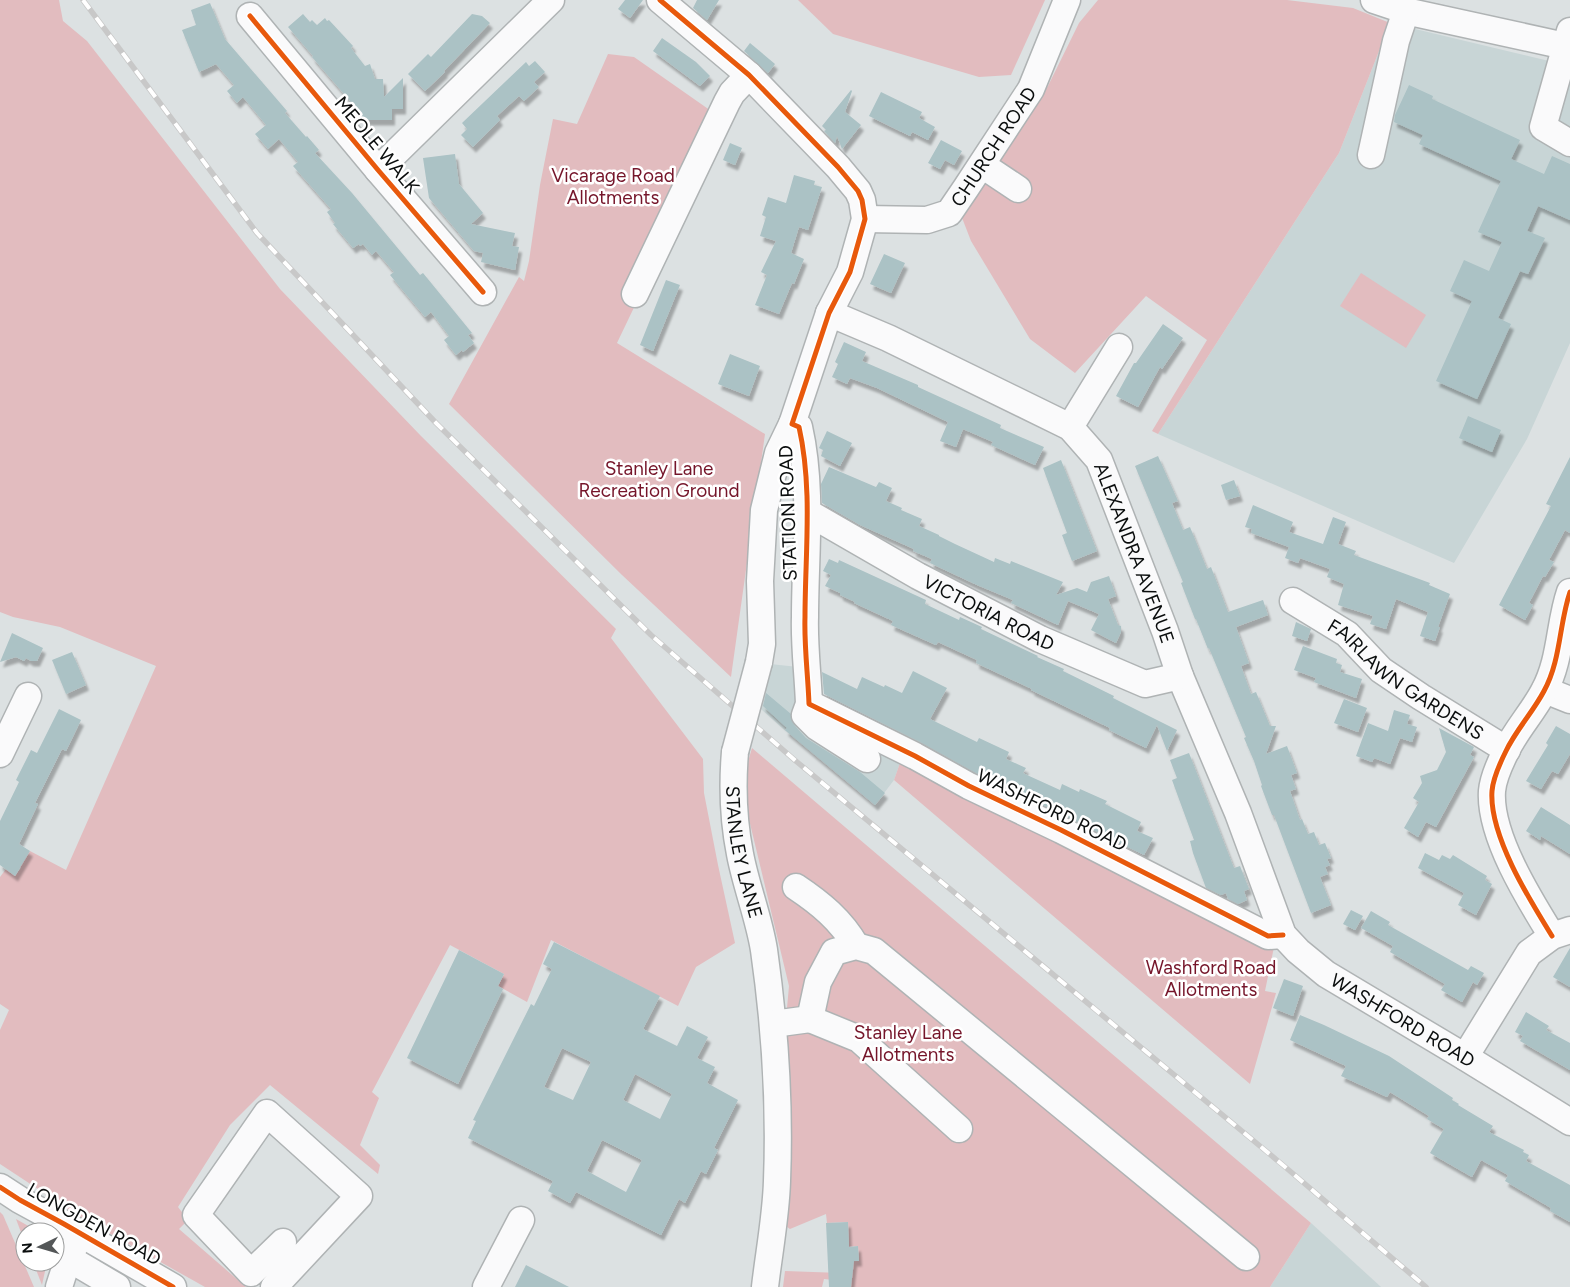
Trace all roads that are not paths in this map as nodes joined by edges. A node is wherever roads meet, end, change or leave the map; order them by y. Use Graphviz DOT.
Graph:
graph roads {
  1 [pos="551,0"];
  2 [pos="660,0"];
  3 [pos="1067,0"];
  4 [pos="1374,0"];
  5 [pos="1406,11"];
  6 [pos="250,16"];
  7 [pos="1569,41"];
  8 [pos="749,75"];
  9 [pos="1570,144"];
  10 [pos="1371,154"];
  11 [pos="982,164"];
  12 [pos="378,170"];
  13 [pos="1018,189"];
  14 [pos="865,219"];
  15 [pos="482,292"];
  16 [pos="635,294"];
  17 [pos="829,313"];
  18 [pos="1119,347"];
  19 [pos="792,424"];
  20 [pos="1070,427"];
  21 [pos="807,512"];
  22 [pos="1570,592"];
  23 [pos="1303,601"];
  24 [pos="1180,676"];
  25 [pos="1545,690"];
  26 [pos="1570,700"];
  27 [pos="809,704"];
  28 [pos="15,708"];
  29 [pos="1506,750"];
  30 [pos="0,754"];
  31 [pos="867,759"];
  32 [pos="796,887"];
  33 [pos="1561,933"];
  34 [pos="1283,935"];
  35 [pos="856,946"];
  36 [pos="810,1019"];
  37 [pos="773,1024"];
  38 [pos="1465,1056"];
  39 [pos="1570,1122"];
  40 [pos="960,1129"];
  41 [pos="0,1187"];
  42 [pos="521,1220"];
  43 [pos="82,1234"];
  44 [pos="282,1242"];
  45 [pos="1246,1257"];
  46 [pos="68,1258"];
  47 [pos="264,1260"];
  48 [pos="278,1283"];
  49 [pos="59,1287"];
  50 [pos="117,1287"];
  51 [pos="173,1287"];
  52 [pos="486,1287"];
  53 [pos="765,1287"];
  1 -- 12 [label="street, MEOLE WALK"];
  2 -- 8 [label="street"];
  3 -- 11 [label="street, CHURCH ROAD"];
  4 -- 5 [label="street"];
  5 -- 7 [label="street"];
  5 -- 10 [label="street"];
  6 -- 12 [label="street, MEOLE WALK"];
  7 -- 9 [label="street"];
  8 -- 14 [label="street"];
  8 -- 16 [label="street"];
  11 -- 13 [label="street"];
  11 -- 14 [label="street, CHURCH ROAD"];
  12 -- 15 [label="street, MEOLE WALK"];
  14 -- 17 [label="street, STATION ROAD"];
  17 -- 19 [label="street, STATION ROAD"];
  17 -- 20 [label="street, ALEXANDRA AVENUE"];
  18 -- 20 [label="street"];
  19 -- 21 [label="street, STATION ROAD"];
  19 -- 37 [label="street, STANLEY LANE, bridge"];
  20 -- 24 [label="street, ALEXANDRA AVENUE"];
  21 -- 24 [label="street, VICTORIA ROAD"];
  21 -- 27 [label="street, STATION ROAD"];
  22 -- 25 [label="street"];
  23 -- 29 [label="street, FAIRLAWN GARDENS"];
  24 -- 34 [label="street, ALEXANDRA AVENUE"];
  25 -- 26 [label="street"];
  25 -- 29 [label="street"];
  27 -- 31 [label="street, STATION ROAD"];
  27 -- 34 [label="street, WASHFORD ROAD"];
  28 -- 30 [label="street"];
  29 -- 33 [label="street"];
  32 -- 35 [label="street"];
  33 -- 38 [label="street"];
  34 -- 38 [label="street, WASHFORD ROAD"];
  35 -- 36 [label="street"];
  35 -- 45 [label="street"];
  36 -- 37 [label="street"];
  36 -- 40 [label="street"];
  37 -- 53 [label="street, STANLEY LANE"];
  38 -- 39 [label="street, WASHFORD ROAD"];
  41 -- 43 [label="street, LONGDEN ROAD"];
  42 -- 52 [label="street"];
  43 -- 46 [label="street"];
  43 -- 51 [label="street, LONGDEN ROAD"];
  44 -- 47 [label="street"];
  46 -- 49 [label="street"];
  46 -- 50 [label="street"];
  47 -- 48 [label="street"];
  47 -- 48 [label="street"];
}
